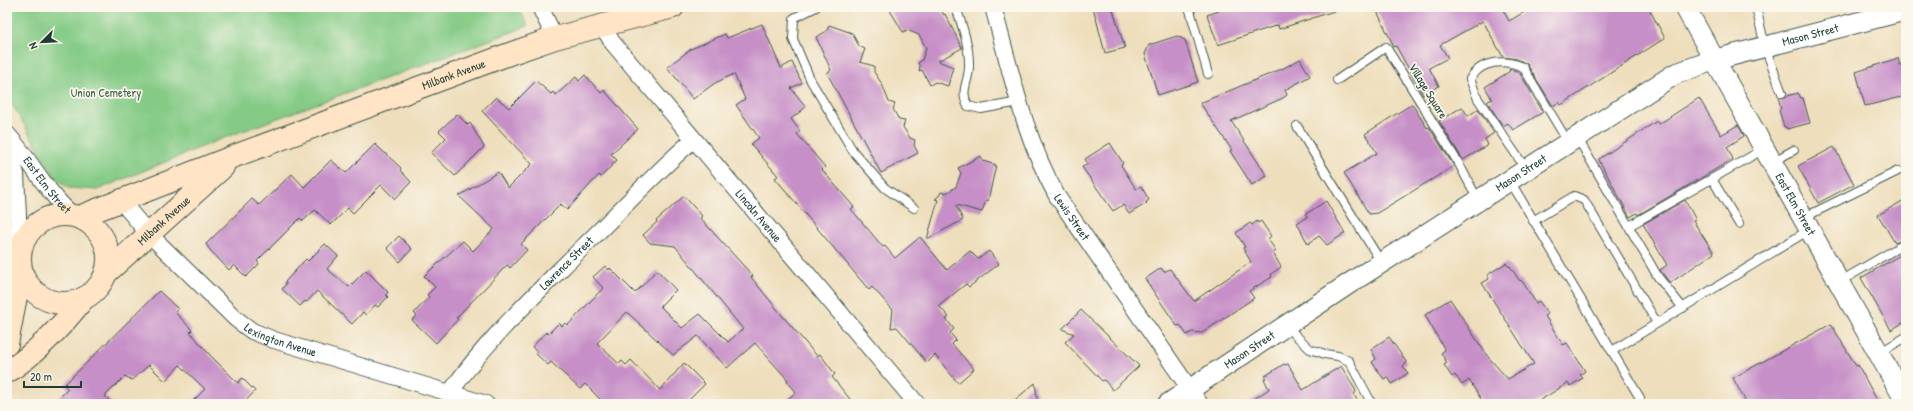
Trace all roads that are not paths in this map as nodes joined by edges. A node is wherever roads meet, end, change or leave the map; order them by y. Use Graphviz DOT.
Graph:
graph roads {
  1 [pos="540,7"];
  2 [pos="673,7"];
  3 [pos="816,7"];
  4 [pos="956,7"];
  5 [pos="993,7"];
  6 [pos="1189,7"];
  7 [pos="1685,7"];
  8 [pos="1756,7"];
  9 [pos="1906,10"];
  10 [pos="602,25"];
  11 [pos="555,38"];
  12 [pos="1765,47"];
  13 [pos="1714,60"];
  14 [pos="1208,74"];
  15 [pos="1337,80"];
  16 [pos="1782,93"];
  17 [pos="1019,102"];
  18 [pos="1297,126"];
  19 [pos="7,134"];
  20 [pos="7,139"];
  21 [pos="693,140"];
  22 [pos="1573,140"];
  23 [pos="1794,150"];
  24 [pos="240,154"];
  25 [pos="1768,156"];
  26 [pos="1526,169"];
  27 [pos="1898,171"];
  28 [pos="1712,179"];
  29 [pos="1510,180"];
  30 [pos="1478,200"];
  31 [pos="119,203"];
  32 [pos="914,208"];
  33 [pos="76,217"];
  34 [pos="1533,221"];
  35 [pos="1739,224"];
  36 [pos="1806,224"];
  37 [pos="1629,226"];
  38 [pos="148,233"];
  39 [pos="1906,243"];
  40 [pos="18,253"];
  41 [pos="1382,263"];
  42 [pos="106,273"];
  43 [pos="1839,282"];
  44 [pos="84,298"];
  45 [pos="1683,308"];
  46 [pos="1657,323"];
  47 [pos="1286,327"];
  48 [pos="1906,337"];
  49 [pos="7,344"];
  50 [pos="1612,351"];
  51 [pos="1879,353"];
  52 [pos="7,372"];
  53 [pos="449,394"];
  54 [pos="1194,397"];
  55 [pos="1640,398"];
  56 [pos="1906,402"];
  57 [pos="486,404"];
  58 [pos="917,404"];
  59 [pos="1168,404"];
  60 [pos="1372,404"];
  1 -- 11 [label="street"];
  2 -- 10 [label="main road, Milbank Avenue"];
  3 -- 32 [label="lane"];
  4 -- 17 [label="lane"];
  5 -- 17 [label="street, Lewis Street"];
  6 -- 14 [label="lane"];
  7 -- 13 [label="street, East Elm Street"];
  8 -- 12 [label="lane"];
  9 -- 12 [label="street, Mason Street"];
  10 -- 11 [label="main road, Milbank Avenue"];
  10 -- 21 [label="street, Lincoln Avenue"];
  11 -- 24 [label="main road, Milbank Avenue"];
  12 -- 13 [label="street, Mason Street"];
  12 -- 16 [label="lane"];
  13 -- 22 [label="street, Mason Street"];
  13 -- 25 [label="street, East Elm Street"];
  15 -- 30 [label="lane, Village Square"];
  17 -- 54 [label="street, Lewis Street"];
  18 -- 41 [label="lane"];
  19 -- 33 [label="street, East Elm Street"];
  20 -- 40 [label="street, East Elm Street"];
  21 -- 53 [label="street, Lawrence Street"];
  21 -- 58 [label="street, Lincoln Avenue"];
  22 -- 26 [label="street, Mason Street"];
  22 -- 26 [label="lane"];
  22 -- 37 [label="lane"];
  23 -- 25 [label="lane"];
  24 -- 31 [label="main road, Milbank Avenue"];
  24 -- 38 [label="main road, Milbank Avenue"];
  25 -- 28 [label="lane"];
  25 -- 36 [label="street, East Elm Street"];
  26 -- 29 [label="street, Mason Street"];
  27 -- 36 [label="lane"];
  28 -- 35 [label="lane"];
  28 -- 37 [label="lane"];
  29 -- 30 [label="street, Mason Street"];
  29 -- 34 [label="lane"];
  30 -- 41 [label="street, Mason Street"];
  31 -- 33 [label="main road, Milbank Avenue"];
  31 -- 38 [label="street, Lexington Avenue"];
  33 -- 40 [label="main road"];
  33 -- 42 [label="main road"];
  34 -- 46 [label="lane"];
  34 -- 50 [label="lane"];
  36 -- 43 [label="street, East Elm Street"];
  36 -- 45 [label="lane"];
  37 -- 45 [label="lane"];
  38 -- 42 [label="main road, Milbank Avenue"];
  38 -- 53 [label="street, Lexington Avenue"];
  39 -- 43 [label="lane"];
  40 -- 44 [label="main road"];
  40 -- 49 [label="main road"];
  41 -- 47 [label="street, Mason Street"];
  42 -- 44 [label="main road"];
  43 -- 51 [label="street, East Elm Street"];
  44 -- 52 [label="main road"];
  45 -- 46 [label="lane"];
  46 -- 50 [label="lane"];
  47 -- 54 [label="street, Mason Street"];
  47 -- 60 [label="lane"];
  48 -- 51 [label="lane"];
  50 -- 55 [label="lane"];
  51 -- 56 [label="street, East Elm Street"];
  53 -- 57 [label="street, Lexington Avenue"];
  54 -- 59 [label="street, Mason Street"];
}
